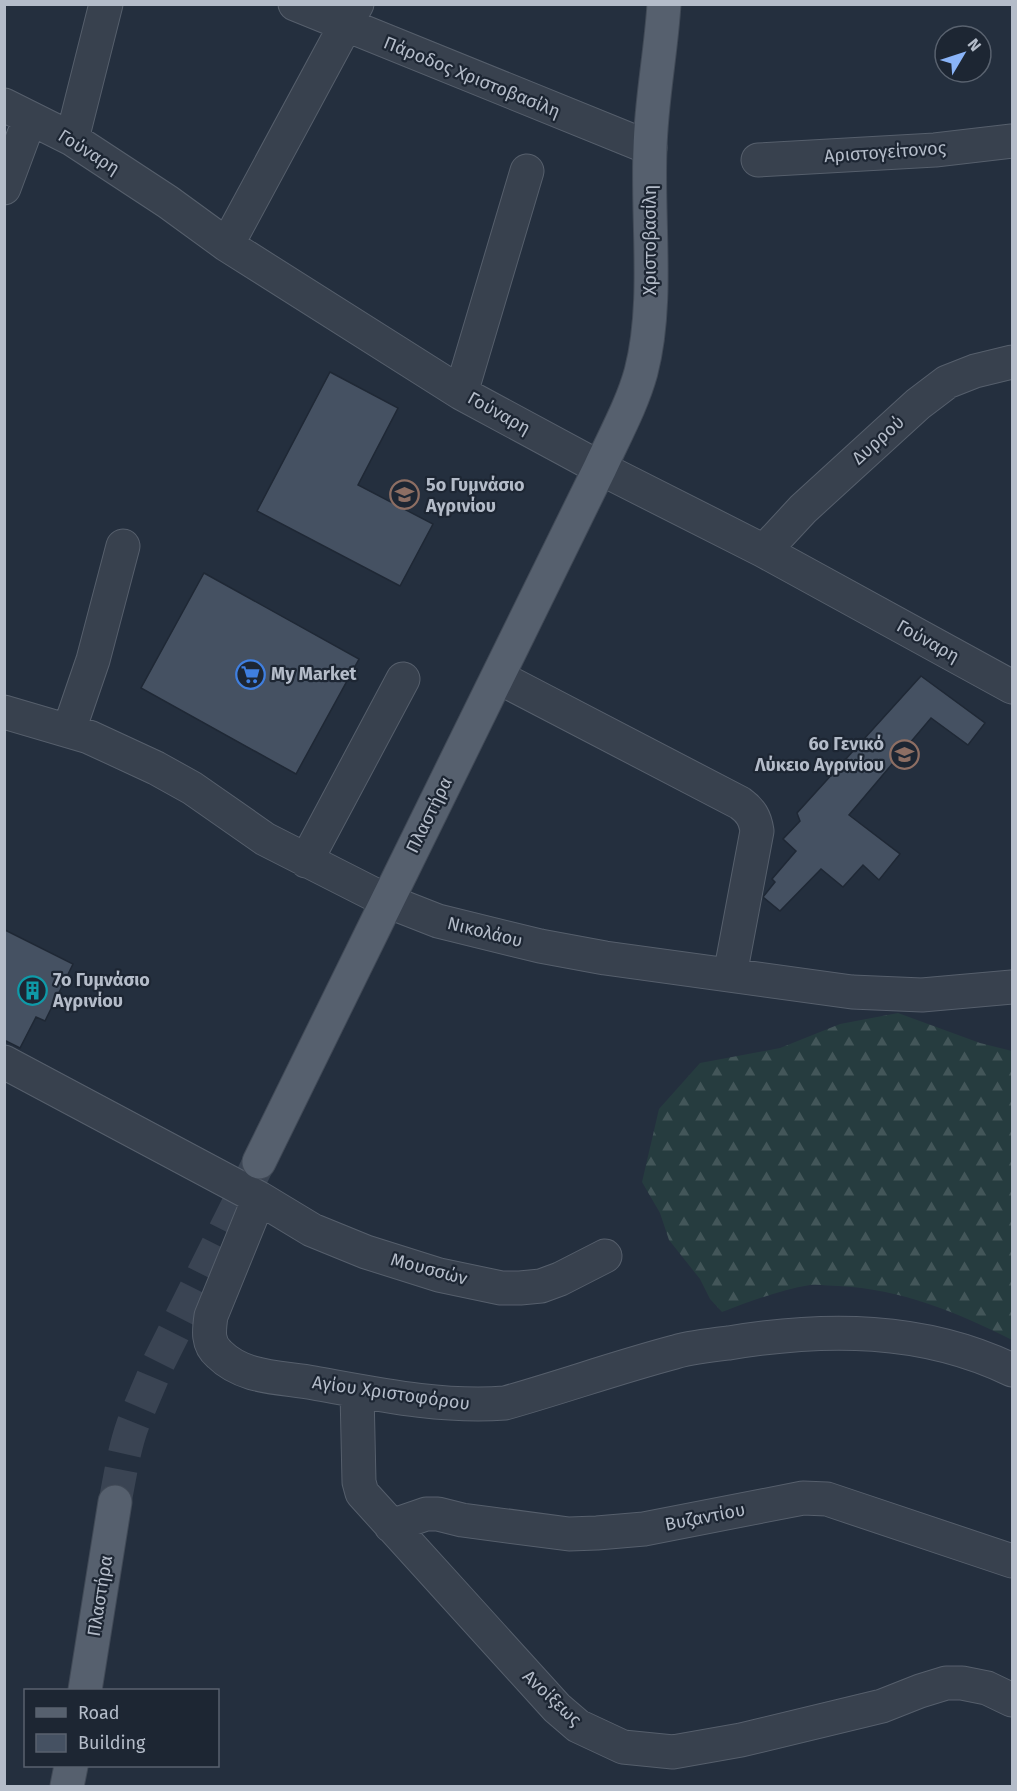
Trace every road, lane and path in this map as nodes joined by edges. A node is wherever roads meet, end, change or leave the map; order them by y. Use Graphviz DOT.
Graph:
graph roads {
  1 [pos="106,4"];
  2 [pos="295,4"];
  3 [pos="664,4"];
  4 [pos="352,15"];
  5 [pos="17,112"];
  6 [pos="72,139"];
  7 [pos="1012,141"];
  8 [pos="650,148"];
  9 [pos="758,160"];
  10 [pos="526,171"];
  11 [pos="4,188"];
  12 [pos="228,245"];
  13 [pos="1012,362"];
  14 [pos="461,393"];
  15 [pos="600,468"];
  16 [pos="123,546"];
  17 [pos="764,551"];
  18 [pos="498,676"];
  19 [pos="403,679"];
  20 [pos="1012,687"];
  21 [pos="4,712"];
  22 [pos="69,730"];
  23 [pos="306,861"];
  24 [pos="387,901"];
  25 [pos="730,975"];
  26 [pos="1012,987"];
  27 [pos="4,1062"];
  28 [pos="259,1162"];
  29 [pos="259,1198"];
  30 [pos="605,1256"];
  31 [pos="1012,1370"];
  32 [pos="357,1392"];
  33 [pos="115,1502"];
  34 [pos="391,1526"];
  35 [pos="1012,1562"];
  36 [pos="85,1689"];
  37 [pos="1012,1700"];
  38 [pos="71,1767"];
  39 [pos="67,1786"];
  1 -- 6 [label="street"];
  2 -- 4 [label="street, Πάροδος Χριστοβασίλη"];
  3 -- 8 [label="main road, Χριστοβασίλη"];
  4 -- 8 [label="street, Πάροδος Χριστοβασίλη"];
  4 -- 12 [label="street"];
  5 -- 6 [label="street, Γούναρη"];
  5 -- 11 [label="street"];
  6 -- 12 [label="street, Γούναρη"];
  7 -- 9 [label="street, Αριστογείτονος"];
  8 -- 15 [label="main road, Χριστοβασίλη"];
  10 -- 14 [label="street"];
  12 -- 14 [label="street, Γούναρη"];
  13 -- 17 [label="street, Δυρρού"];
  14 -- 15 [label="street, Γούναρη"];
  15 -- 17 [label="street, Γούναρη"];
  15 -- 18 [label="main road, Πλαστήρα"];
  16 -- 22 [label="street"];
  17 -- 20 [label="street, Γούναρη"];
  18 -- 24 [label="main road, Πλαστήρα"];
  18 -- 25 [label="street"];
  19 -- 23 [label="street"];
  21 -- 22 [label="street, Νικολάου"];
  22 -- 23 [label="street, Νικολάου"];
  23 -- 24 [label="street, Νικολάου"];
  24 -- 25 [label="street, Νικολάου"];
  24 -- 28 [label="main road, Πλαστήρα"];
  25 -- 26 [label="street, Νικολάου"];
  27 -- 29 [label="street"];
  29 -- 30 [label="street, Μουσσών"];
  29 -- 32 [label="street, Αγίου Χριστοφόρου"];
  31 -- 32 [label="street, Αγίου Χριστοφόρου"];
  32 -- 34 [label="street, Ανοίξεως"];
  33 -- 36 [label="main road, Πλαστήρα"];
  34 -- 35 [label="street, Βυζαντίου"];
  34 -- 37 [label="street, Ανοίξεως"];
  38 -- 39 [label="main road"];
}
